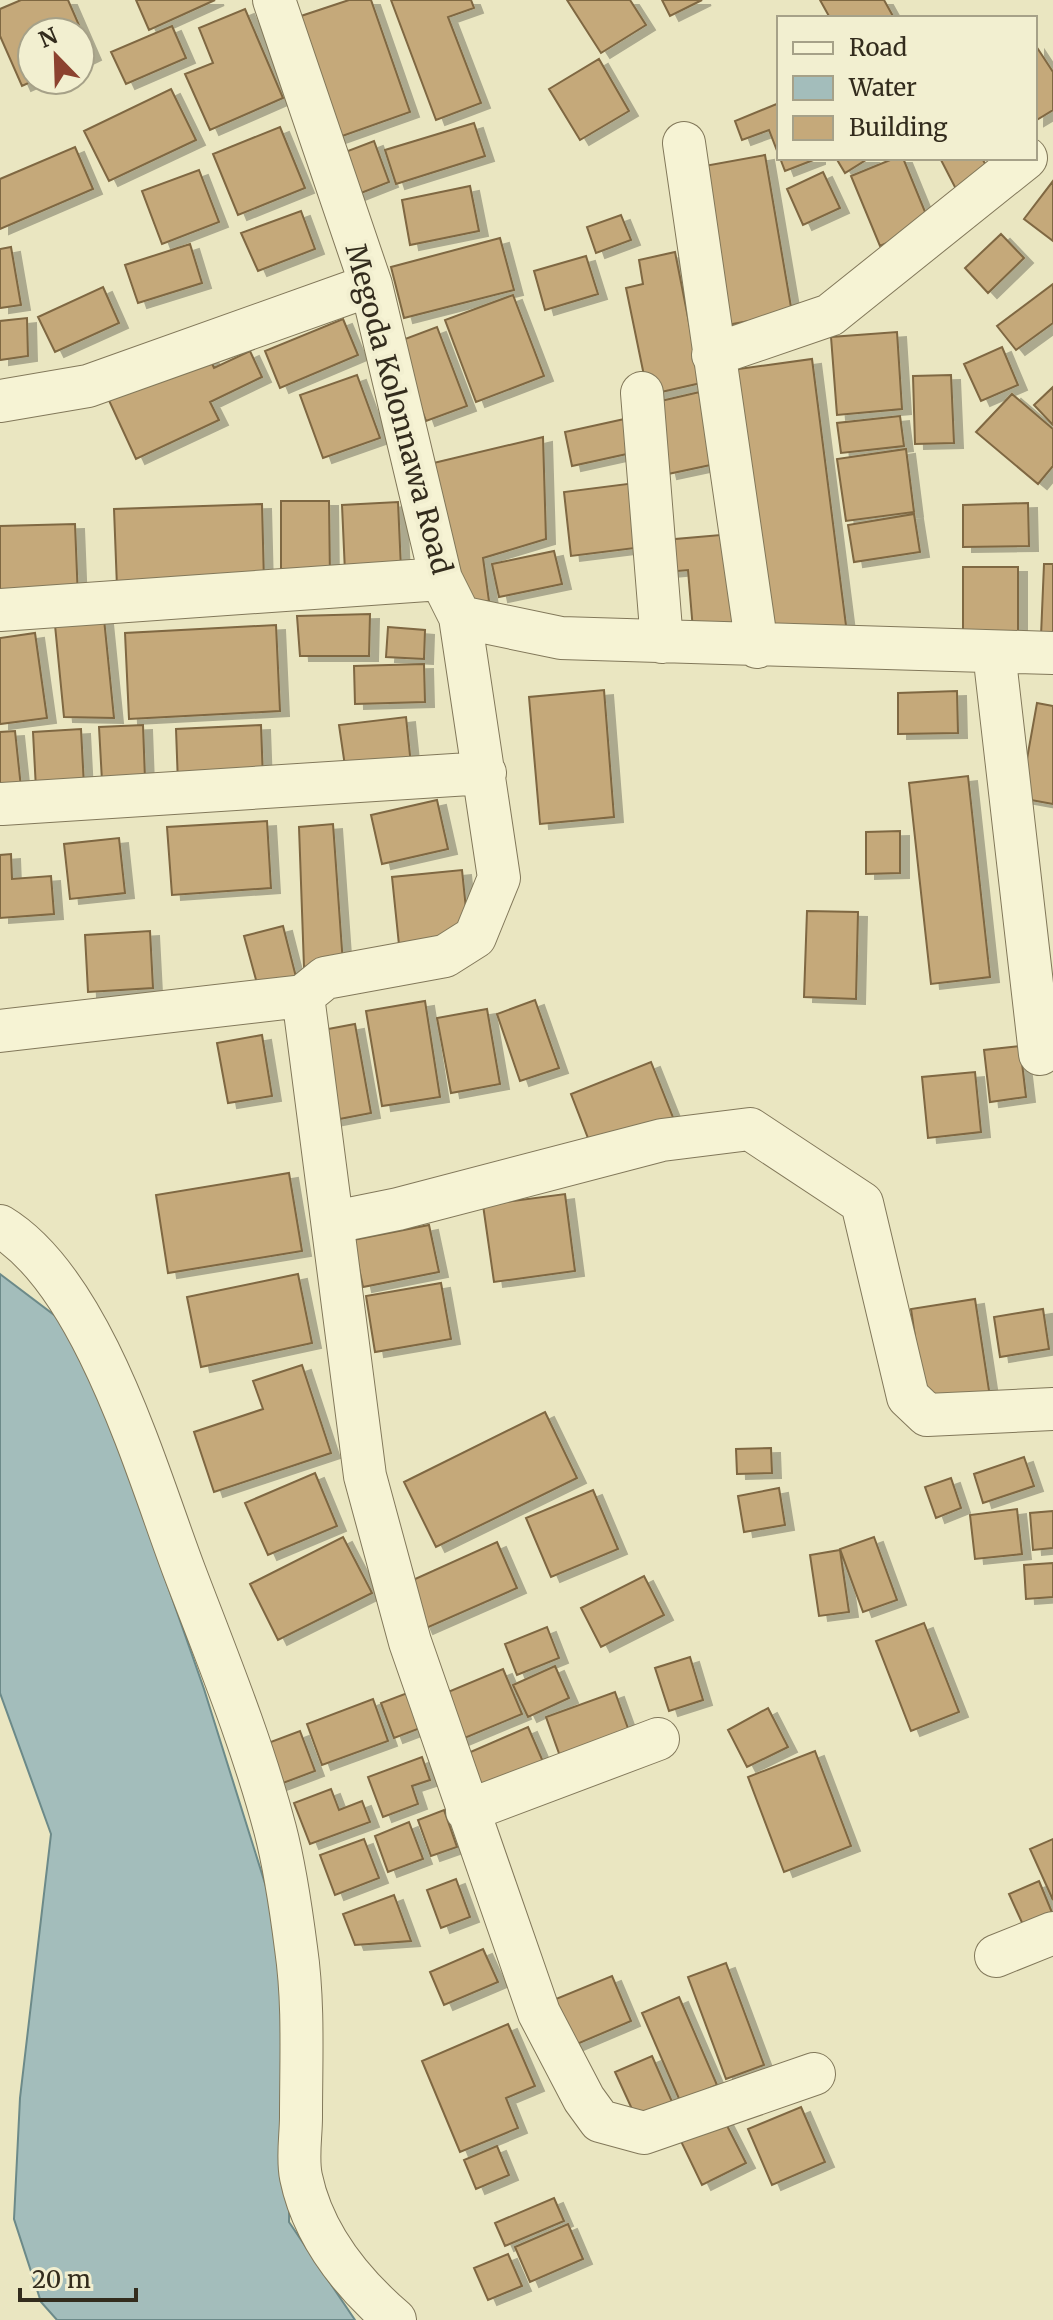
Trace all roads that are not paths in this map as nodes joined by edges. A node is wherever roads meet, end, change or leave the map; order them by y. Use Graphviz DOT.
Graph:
graph roads {
  1 [pos="275,0"];
  2 [pos="1053,137"];
  3 [pos="684,143"];
  4 [pos="1037,149"];
  5 [pos="1024,160"];
  6 [pos="371,285"];
  7 [pos="713,355"];
  8 [pos="642,393"];
  9 [pos="0,401"];
  10 [pos="441,579"];
  11 [pos="0,610"];
  12 [pos="460,617"];
  13 [pos="662,642"];
  14 [pos="757,647"];
  15 [pos="994,652"];
  16 [pos="1053,653"];
  17 [pos="485,773"];
  18 [pos="2,804"];
  19 [pos="1039,926"];
  20 [pos="303,996"];
  21 [pos="0,1031"];
  22 [pos="1040,1054"];
  23 [pos="334,1222"];
  24 [pos="0,1226"];
  25 [pos="1053,1409"];
  26 [pos="658,1739"];
  27 [pos="467,1811"];
  28 [pos="1053,1933"];
  29 [pos="996,1956"];
  30 [pos="814,2074"];
  31 [pos="395,2320"];
  1 -- 6 [label="street, Megoda Kolonnawa Road"];
  2 -- 4 [label="street"];
  3 -- 7 [label="street"];
  5 -- 7 [label="street"];
  6 -- 9 [label="street"];
  6 -- 10 [label="street, Megoda Kolonnawa Road"];
  7 -- 14 [label="street"];
  8 -- 13 [label="street"];
  10 -- 11 [label="street"];
  10 -- 12 [label="street, Megoda Kolonnawa Road"];
  12 -- 13 [label="street"];
  12 -- 17 [label="street, Megoda Kolonnawa Road"];
  13 -- 14 [label="street"];
  14 -- 15 [label="street"];
  15 -- 16 [label="street"];
  15 -- 19 [label="street"];
  17 -- 18 [label="street"];
  17 -- 20 [label="street, Megoda Kolonnawa Road"];
  19 -- 22 [label="street"];
  20 -- 21 [label="street"];
  20 -- 23 [label="street"];
  23 -- 25 [label="street"];
  23 -- 27 [label="street"];
  24 -- 31 [label="street"];
  26 -- 27 [label="street"];
  27 -- 30 [label="street"];
  28 -- 29 [label="street"];
}
